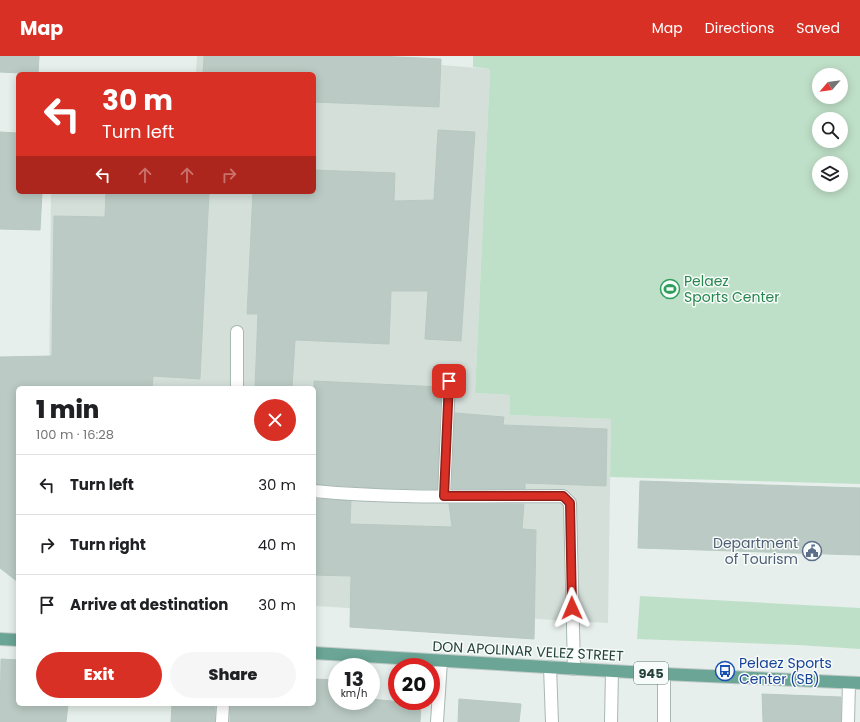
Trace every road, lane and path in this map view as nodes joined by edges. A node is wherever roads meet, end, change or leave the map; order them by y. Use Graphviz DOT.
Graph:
graph roads {
  1 [pos="237,332"];
  2 [pos="449,381"];
  3 [pos="237,386"];
  4 [pos="316,491"];
  5 [pos="444,496"];
  6 [pos="0,639"];
  7 [pos="16,640"];
  8 [pos="316,653"];
  9 [pos="442,661"];
  10 [pos="550,668"];
  11 [pos="574,669"];
  12 [pos="612,671"];
  13 [pos="664,674"];
  14 [pos="854,683"];
  15 [pos="223,706"];
  16 [pos="222,722"];
  17 [pos="437,722"];
  18 [pos="552,722"];
  19 [pos="611,722"];
  20 [pos="664,722"];
  21 [pos="848,722"];
  1 -- 3 [label="street"];
  2 -- 5 [label="street"];
  4 -- 5 [label="street"];
  5 -- 11 [label="street"];
  6 -- 7 [label="main road"];
  8 -- 9 [label="main road, DON APOLINAR VELEZ STREET / 945"];
  9 -- 10 [label="main road, DON APOLINAR VELEZ STREET / 945"];
  9 -- 17 [label="street"];
  10 -- 11 [label="main road, DON APOLINAR VELEZ STREET / 945"];
  10 -- 18 [label="street"];
  11 -- 12 [label="main road, DON APOLINAR VELEZ STREET / 945"];
  12 -- 13 [label="main road, DON APOLINAR VELEZ STREET / 945"];
  12 -- 19 [label="street"];
  13 -- 14 [label="main road, DON APOLINAR VELEZ STREET / 945"];
  13 -- 20 [label="street"];
  14 -- 21 [label="street"];
  15 -- 16 [label="street"];
}
